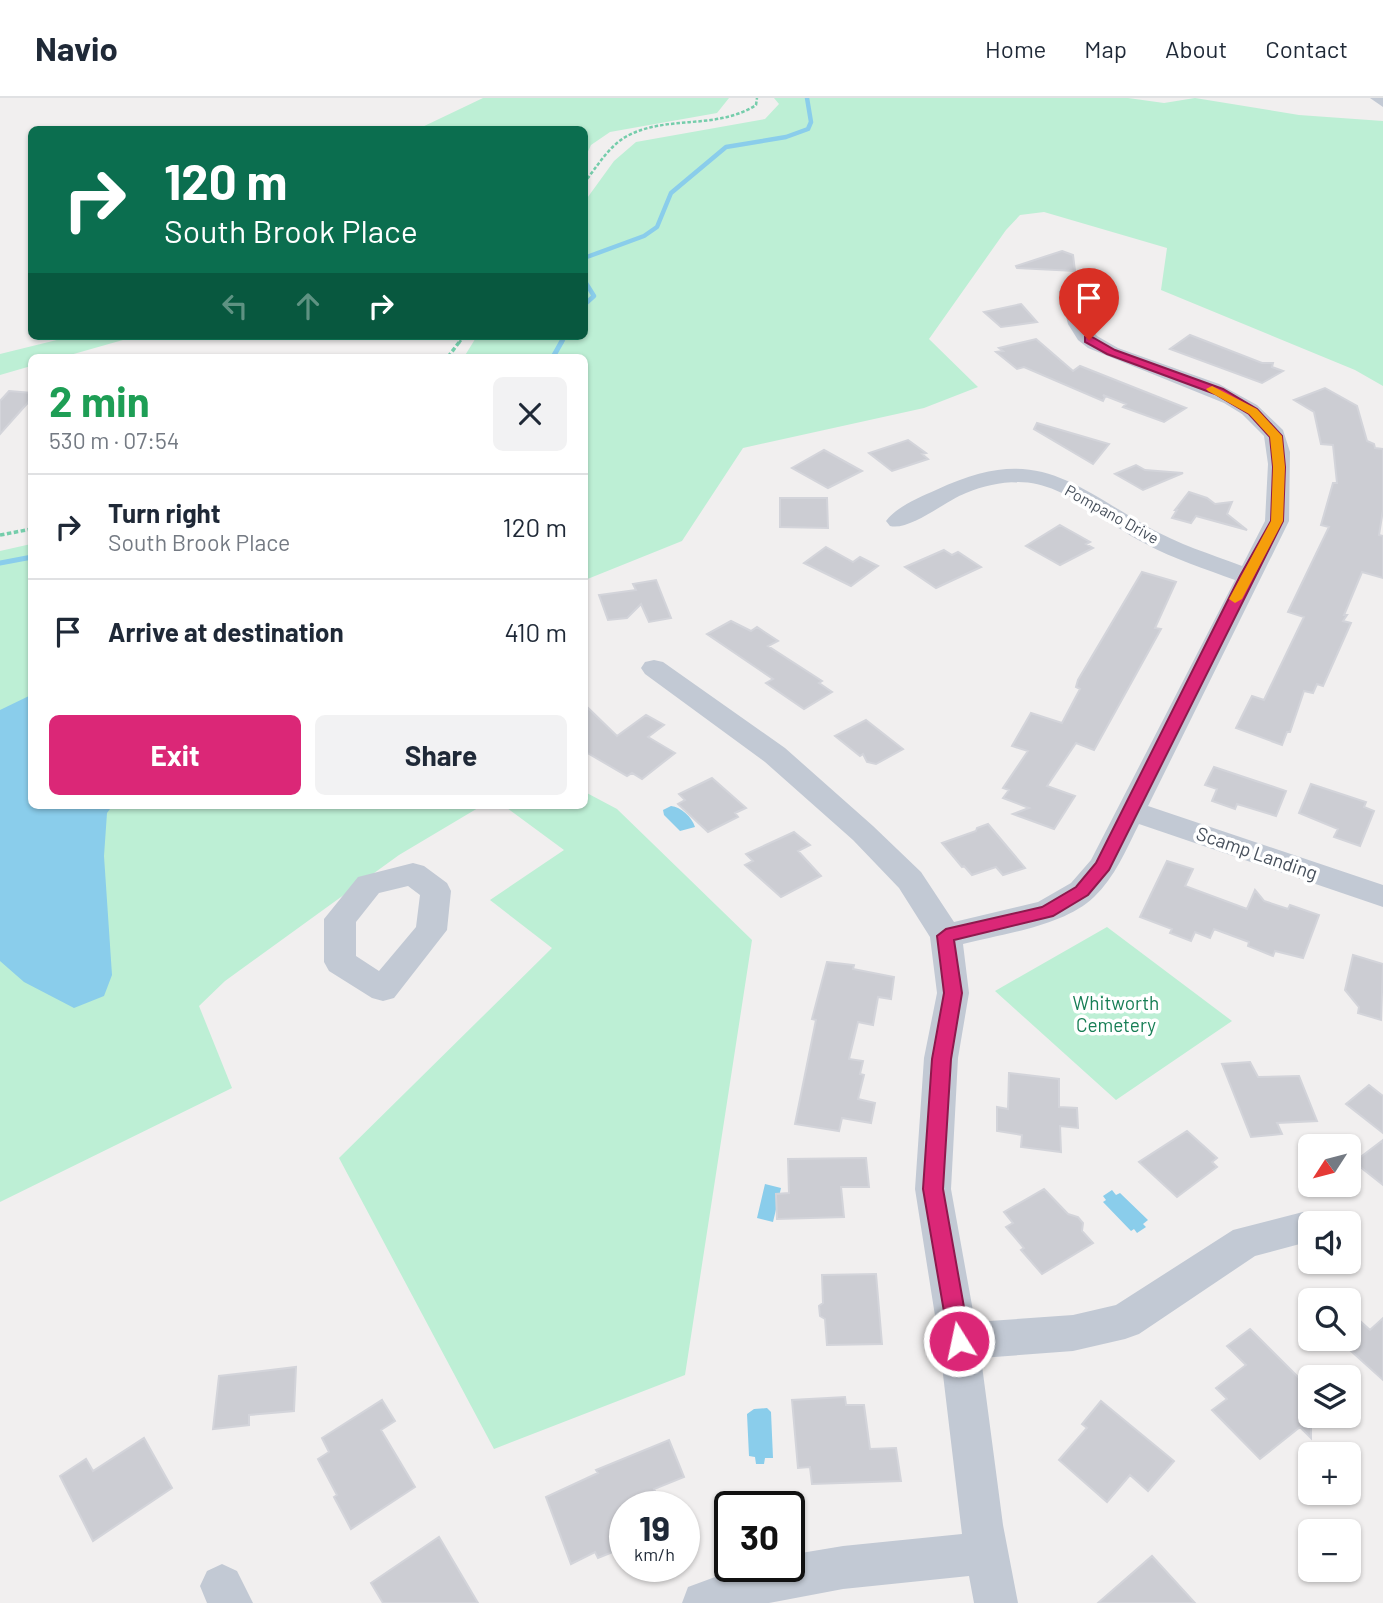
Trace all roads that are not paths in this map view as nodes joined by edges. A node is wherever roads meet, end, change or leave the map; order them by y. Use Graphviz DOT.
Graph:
graph roads {
  1 [pos="1378,98"];
  2 [pos="1383,102"];
  3 [pos="1069,291"];
  4 [pos="898,521"];
  5 [pos="1247,576"];
  6 [pos="654,668"];
  7 [pos="1131,811"];
  8 [pos="1383,896"];
  9 [pos="946,936"];
  10 [pos="1298,1229"];
  11 [pos="959,1341"];
  12 [pos="986,1553"];
  13 [pos="704,1603"];
  14 [pos="996,1603"];
  1 -- 2 [label="street"];
  3 -- 5 [label="street"];
  4 -- 5 [label="street, Pompano Drive"];
  5 -- 7 [label="street"];
  6 -- 9 [label="street"];
  7 -- 8 [label="street, Scamp Landing"];
  7 -- 9 [label="street"];
  9 -- 11 [label="street"];
  10 -- 11 [label="street"];
  11 -- 12 [label="street"];
  12 -- 13 [label="street"];
  12 -- 14 [label="street"];
}
